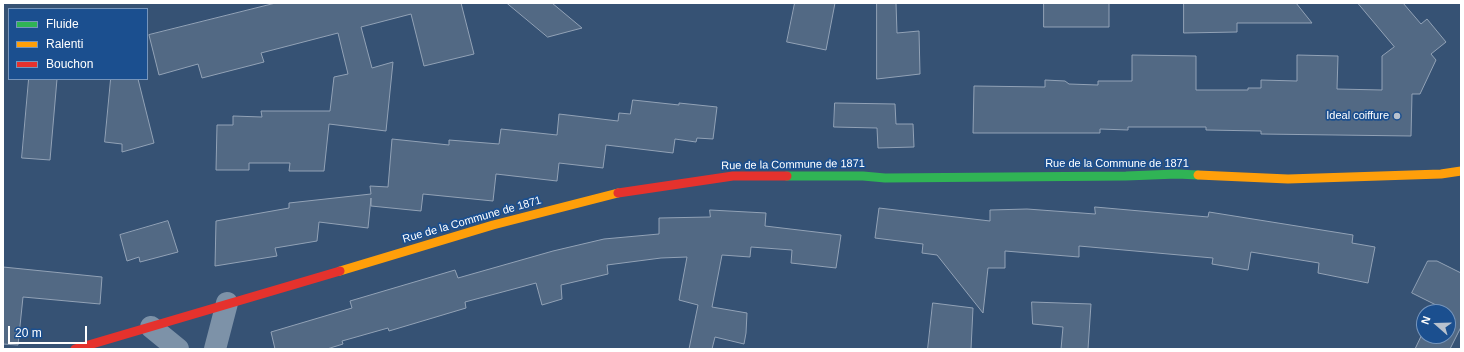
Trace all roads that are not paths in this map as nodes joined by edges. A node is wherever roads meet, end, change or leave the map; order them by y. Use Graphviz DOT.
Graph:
graph roads {
  1 [pos="1461,171"];
  2 [pos="227,303"];
  3 [pos="151,327"];
  4 [pos="75,349"];
  5 [pos="178,349"];
  6 [pos="215,349"];
  1 -- 2 [label="street, Rue de la Commune de 1871"];
  2 -- 3 [label="street, Rue de la Commune de 1871"];
  2 -- 6 [label="street"];
  3 -- 4 [label="street, Rue de la Commune de 1871"];
  3 -- 5 [label="street"];
}
